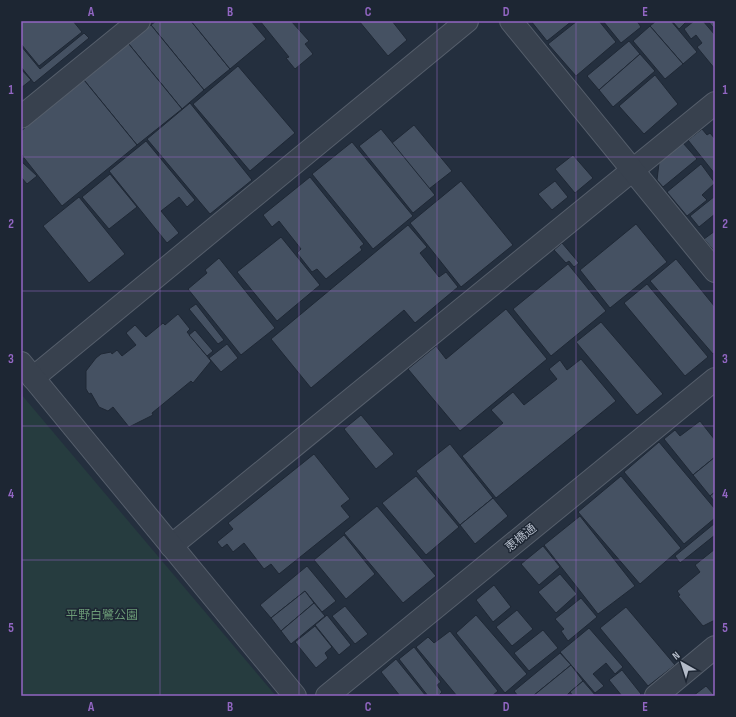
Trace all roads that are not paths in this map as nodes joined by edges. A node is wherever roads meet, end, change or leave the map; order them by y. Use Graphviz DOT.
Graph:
graph roads {
  1 [pos="139,21"];
  2 [pos="467,21"];
  3 [pos="512,21"];
  4 [pos="715,103"];
  5 [pos="21,117"];
  6 [pos="633,170"];
  7 [pos="715,270"];
  8 [pos="27,370"];
  9 [pos="715,379"];
  10 [pos="171,546"];
  11 [pos="715,647"];
  12 [pos="295,696"];
  13 [pos="327,696"];
  14 [pos="656,696"];
  1 -- 5 [label="street"];
  2 -- 8 [label="street"];
  3 -- 6 [label="street"];
  4 -- 6 [label="street"];
  6 -- 7 [label="street"];
  6 -- 10 [label="street"];
  8 -- 10 [label="street"];
  9 -- 13 [label="street, 恵橋通"];
  10 -- 12 [label="street"];
  11 -- 14 [label="street"];
}
